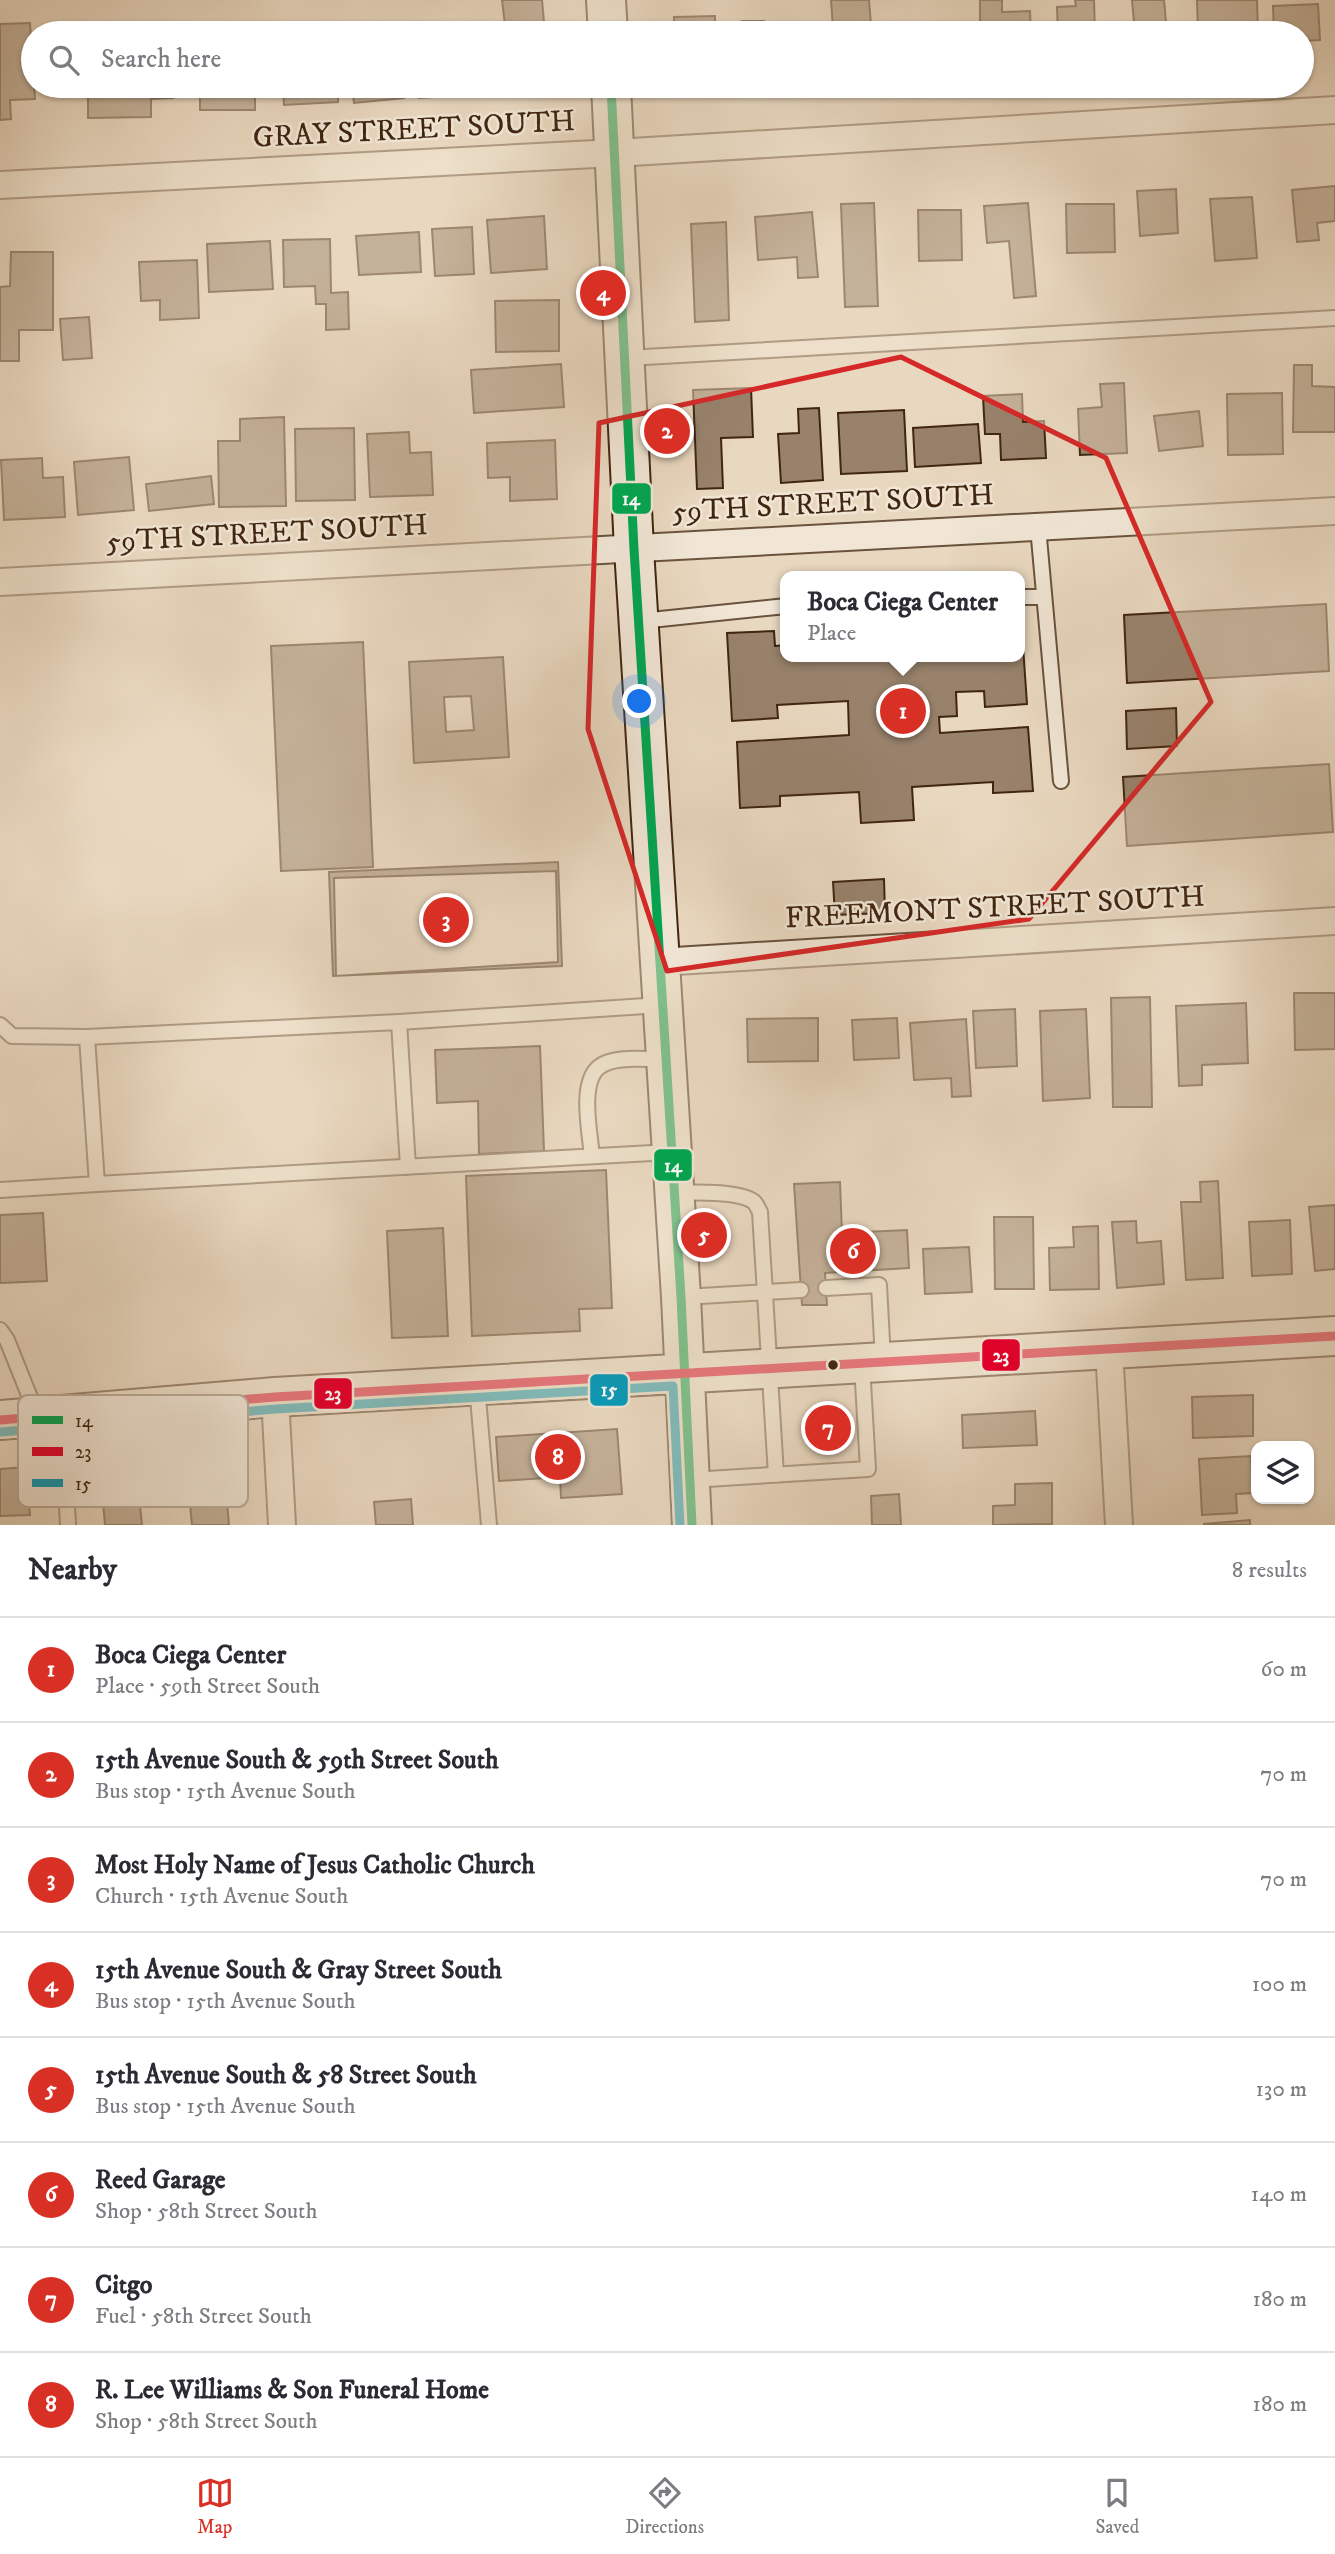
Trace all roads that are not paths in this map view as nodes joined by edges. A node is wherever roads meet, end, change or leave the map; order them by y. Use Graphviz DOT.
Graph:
graph roads {
  1 [pos="606,0"];
  2 [pos="607,21"];
  3 [pos="612,98"];
  4 [pos="1335,110"];
  5 [pos="615,153"];
  6 [pos="0,185"];
  7 [pos="1335,318"];
  8 [pos="625,358"];
  9 [pos="1335,510"];
  10 [pos="1038,527"];
  11 [pos="634,549"];
  12 [pos="0,582"];
  13 [pos="1025,597"];
  14 [pos="1044,597"];
  15 [pos="780,607"];
  16 [pos="638,621"];
  17 [pos="1061,781"];
  18 [pos="1335,921"];
  19 [pos="659,962"];
  20 [pos="662,1005"];
  21 [pos="399,1021"];
  22 [pos="0,1025"];
  23 [pos="87,1037"];
  24 [pos="665,1059"];
  25 [pos="671,1152"];
  26 [pos="592,1156"];
  27 [pos="408,1167"];
  28 [pos="97,1184"];
  29 [pos="0,1190"];
  30 [pos="674,1193"];
  31 [pos="826,1288"];
  32 [pos="801,1290"];
  33 [pos="765,1293"];
  34 [pos="681,1297"];
  35 [pos="0,1330"];
  36 [pos="1335,1336"];
  37 [pos="1109,1349"];
  38 [pos="872,1362"];
  39 [pos="769,1368"];
  40 [pos="685,1373"];
  41 [pos="477,1385"];
  42 [pos="38,1395"];
  43 [pos="275,1397"];
  44 [pos="248,1399"];
  45 [pos="18,1419"];
  46 [pos="0,1420"];
  47 [pos="776,1475"];
  48 [pos="690,1480"];
  49 [pos="65,1507"];
  50 [pos="68,1525"];
  51 [pos="282,1525"];
  52 [pos="489,1525"];
  53 [pos="692,1525"];
  54 [pos="1119,1525"];
  1 -- 2 [label="street"];
  3 -- 5 [label="street"];
  4 -- 5 [label="street, GRAY STREET SOUTH"];
  5 -- 6 [label="street, GRAY STREET SOUTH"];
  5 -- 8 [label="street"];
  7 -- 8 [label="lane"];
  8 -- 11 [label="street"];
  9 -- 10 [label="street, 59TH STREET SOUTH"];
  10 -- 11 [label="street, 59TH STREET SOUTH"];
  10 -- 14 [label="lane"];
  11 -- 12 [label="street, 59TH STREET SOUTH"];
  11 -- 16 [label="street"];
  13 -- 14 [label="lane"];
  14 -- 17 [label="lane"];
  15 -- 16 [label="lane"];
  16 -- 19 [label="street"];
  18 -- 19 [label="street, FREEMONT STREET SOUTH"];
  19 -- 20 [label="street"];
  20 -- 21 [label="lane"];
  20 -- 24 [label="street"];
  21 -- 23 [label="lane"];
  21 -- 27 [label="lane"];
  22 -- 23 [label="lane"];
  23 -- 28 [label="lane"];
  24 -- 25 [label="street"];
  24 -- 26 [label="lane"];
  25 -- 26 [label="lane"];
  25 -- 30 [label="street"];
  26 -- 27 [label="lane"];
  27 -- 28 [label="lane"];
  28 -- 29 [label="lane"];
  30 -- 33 [label="lane"];
  30 -- 34 [label="street"];
  31 -- 38 [label="lane"];
  32 -- 33 [label="lane"];
  33 -- 34 [label="lane"];
  33 -- 39 [label="lane"];
  34 -- 40 [label="street"];
  35 -- 42 [label="lane"];
  36 -- 37 [label="street"];
  37 -- 38 [label="street"];
  37 -- 54 [label="street"];
  38 -- 39 [label="street"];
  38 -- 47 [label="lane"];
  39 -- 40 [label="street"];
  39 -- 47 [label="lane"];
  40 -- 41 [label="street"];
  40 -- 48 [label="street"];
  41 -- 43 [label="street"];
  41 -- 52 [label="lane"];
  43 -- 44 [label="street"];
  43 -- 51 [label="street"];
  45 -- 46 [label="street"];
  47 -- 48 [label="lane"];
  48 -- 53 [label="street"];
  49 -- 50 [label="lane"];
}
